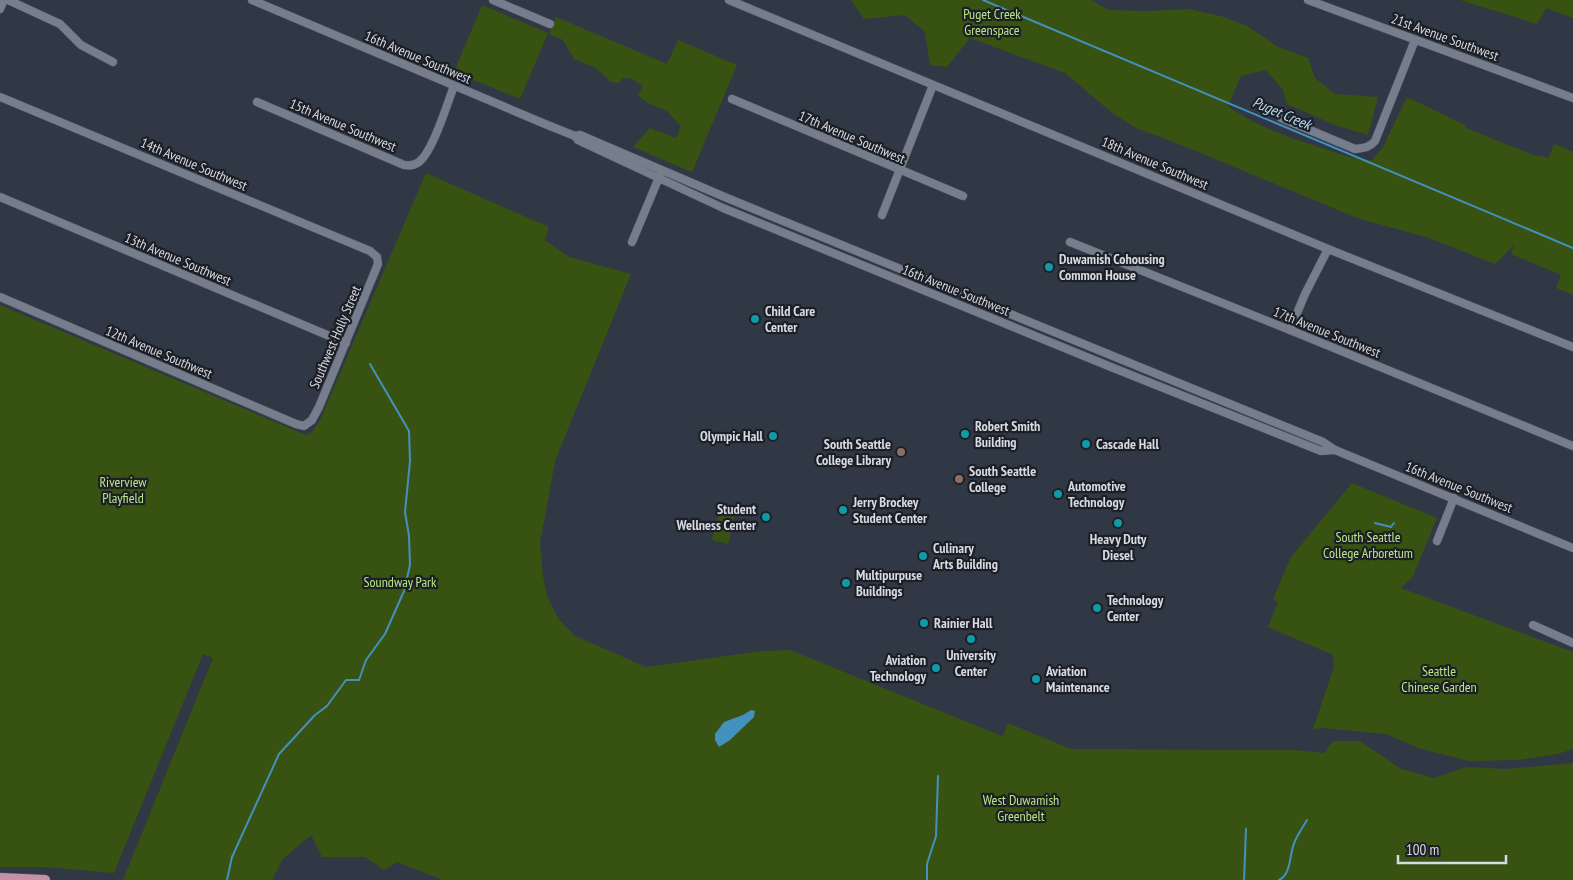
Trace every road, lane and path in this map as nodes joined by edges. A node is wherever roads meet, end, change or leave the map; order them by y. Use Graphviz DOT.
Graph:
graph roads {
  1 [pos="4,0"];
  2 [pos="8,0"];
  3 [pos="252,0"];
  4 [pos="493,0"];
  5 [pos="729,0"];
  6 [pos="1308,0"];
  7 [pos="0,9"];
  8 [pos="550,24"];
  9 [pos="1415,40"];
  10 [pos="112,62"];
  11 [pos="933,85"];
  12 [pos="454,86"];
  13 [pos="0,97"];
  14 [pos="1573,98"];
  15 [pos="732,99"];
  16 [pos="257,102"];
  17 [pos="1281,118"];
  18 [pos="900,170"];
  19 [pos="660,174"];
  20 [pos="962,196"];
  21 [pos="0,197"];
  22 [pos="882,215"];
  23 [pos="632,242"];
  24 [pos="1070,242"];
  25 [pos="1328,249"];
  26 [pos="377,257"];
  27 [pos="0,297"];
  28 [pos="1290,330"];
  29 [pos="346,343"];
  30 [pos="1573,346"];
  31 [pos="309,423"];
  32 [pos="1573,446"];
  33 [pos="1335,450"];
  34 [pos="1454,498"];
  35 [pos="1437,541"];
  36 [pos="1573,548"];
  37 [pos="1533,625"];
  38 [pos="1573,643"];
  39 [pos="0,878"];
  40 [pos="45,880"];
  1 -- 7 [label="street"];
  2 -- 10 [label="street"];
  3 -- 12 [label="street, 16th Avenue Southwest"];
  4 -- 8 [label="street"];
  5 -- 11 [label="street, 18th Avenue Southwest"];
  6 -- 9 [label="street, 21st Avenue Southwest"];
  9 -- 14 [label="street, 21st Avenue Southwest"];
  9 -- 17 [label="street"];
  11 -- 18 [label="street"];
  11 -- 25 [label="street, 18th Avenue Southwest"];
  12 -- 16 [label="street, 15th Avenue Southwest"];
  12 -- 19 [label="street, 16th Avenue Southwest"];
  13 -- 26 [label="street, 14th Avenue Southwest"];
  15 -- 18 [label="street, 17th Avenue Southwest"];
  18 -- 20 [label="street, 17th Avenue Southwest"];
  18 -- 22 [label="street"];
  19 -- 23 [label="street"];
  19 -- 33 [label="street, 16th Avenue Southwest"];
  19 -- 33 [label="street, 16th Avenue Southwest"];
  21 -- 29 [label="street, 13th Avenue Southwest"];
  24 -- 28 [label="street, 17th Avenue Southwest"];
  25 -- 28 [label="street"];
  25 -- 30 [label="street, 18th Avenue Southwest"];
  26 -- 29 [label="street, Southwest Holly Street"];
  27 -- 31 [label="street, 12th Avenue Southwest"];
  28 -- 32 [label="street, 17th Avenue Southwest"];
  29 -- 31 [label="street, Southwest Holly Street"];
  33 -- 34 [label="street, 16th Avenue Southwest"];
  34 -- 35 [label="street"];
  34 -- 36 [label="street, 16th Avenue Southwest"];
  37 -- 38 [label="street"];
  39 -- 40 [label="main road"];
}
